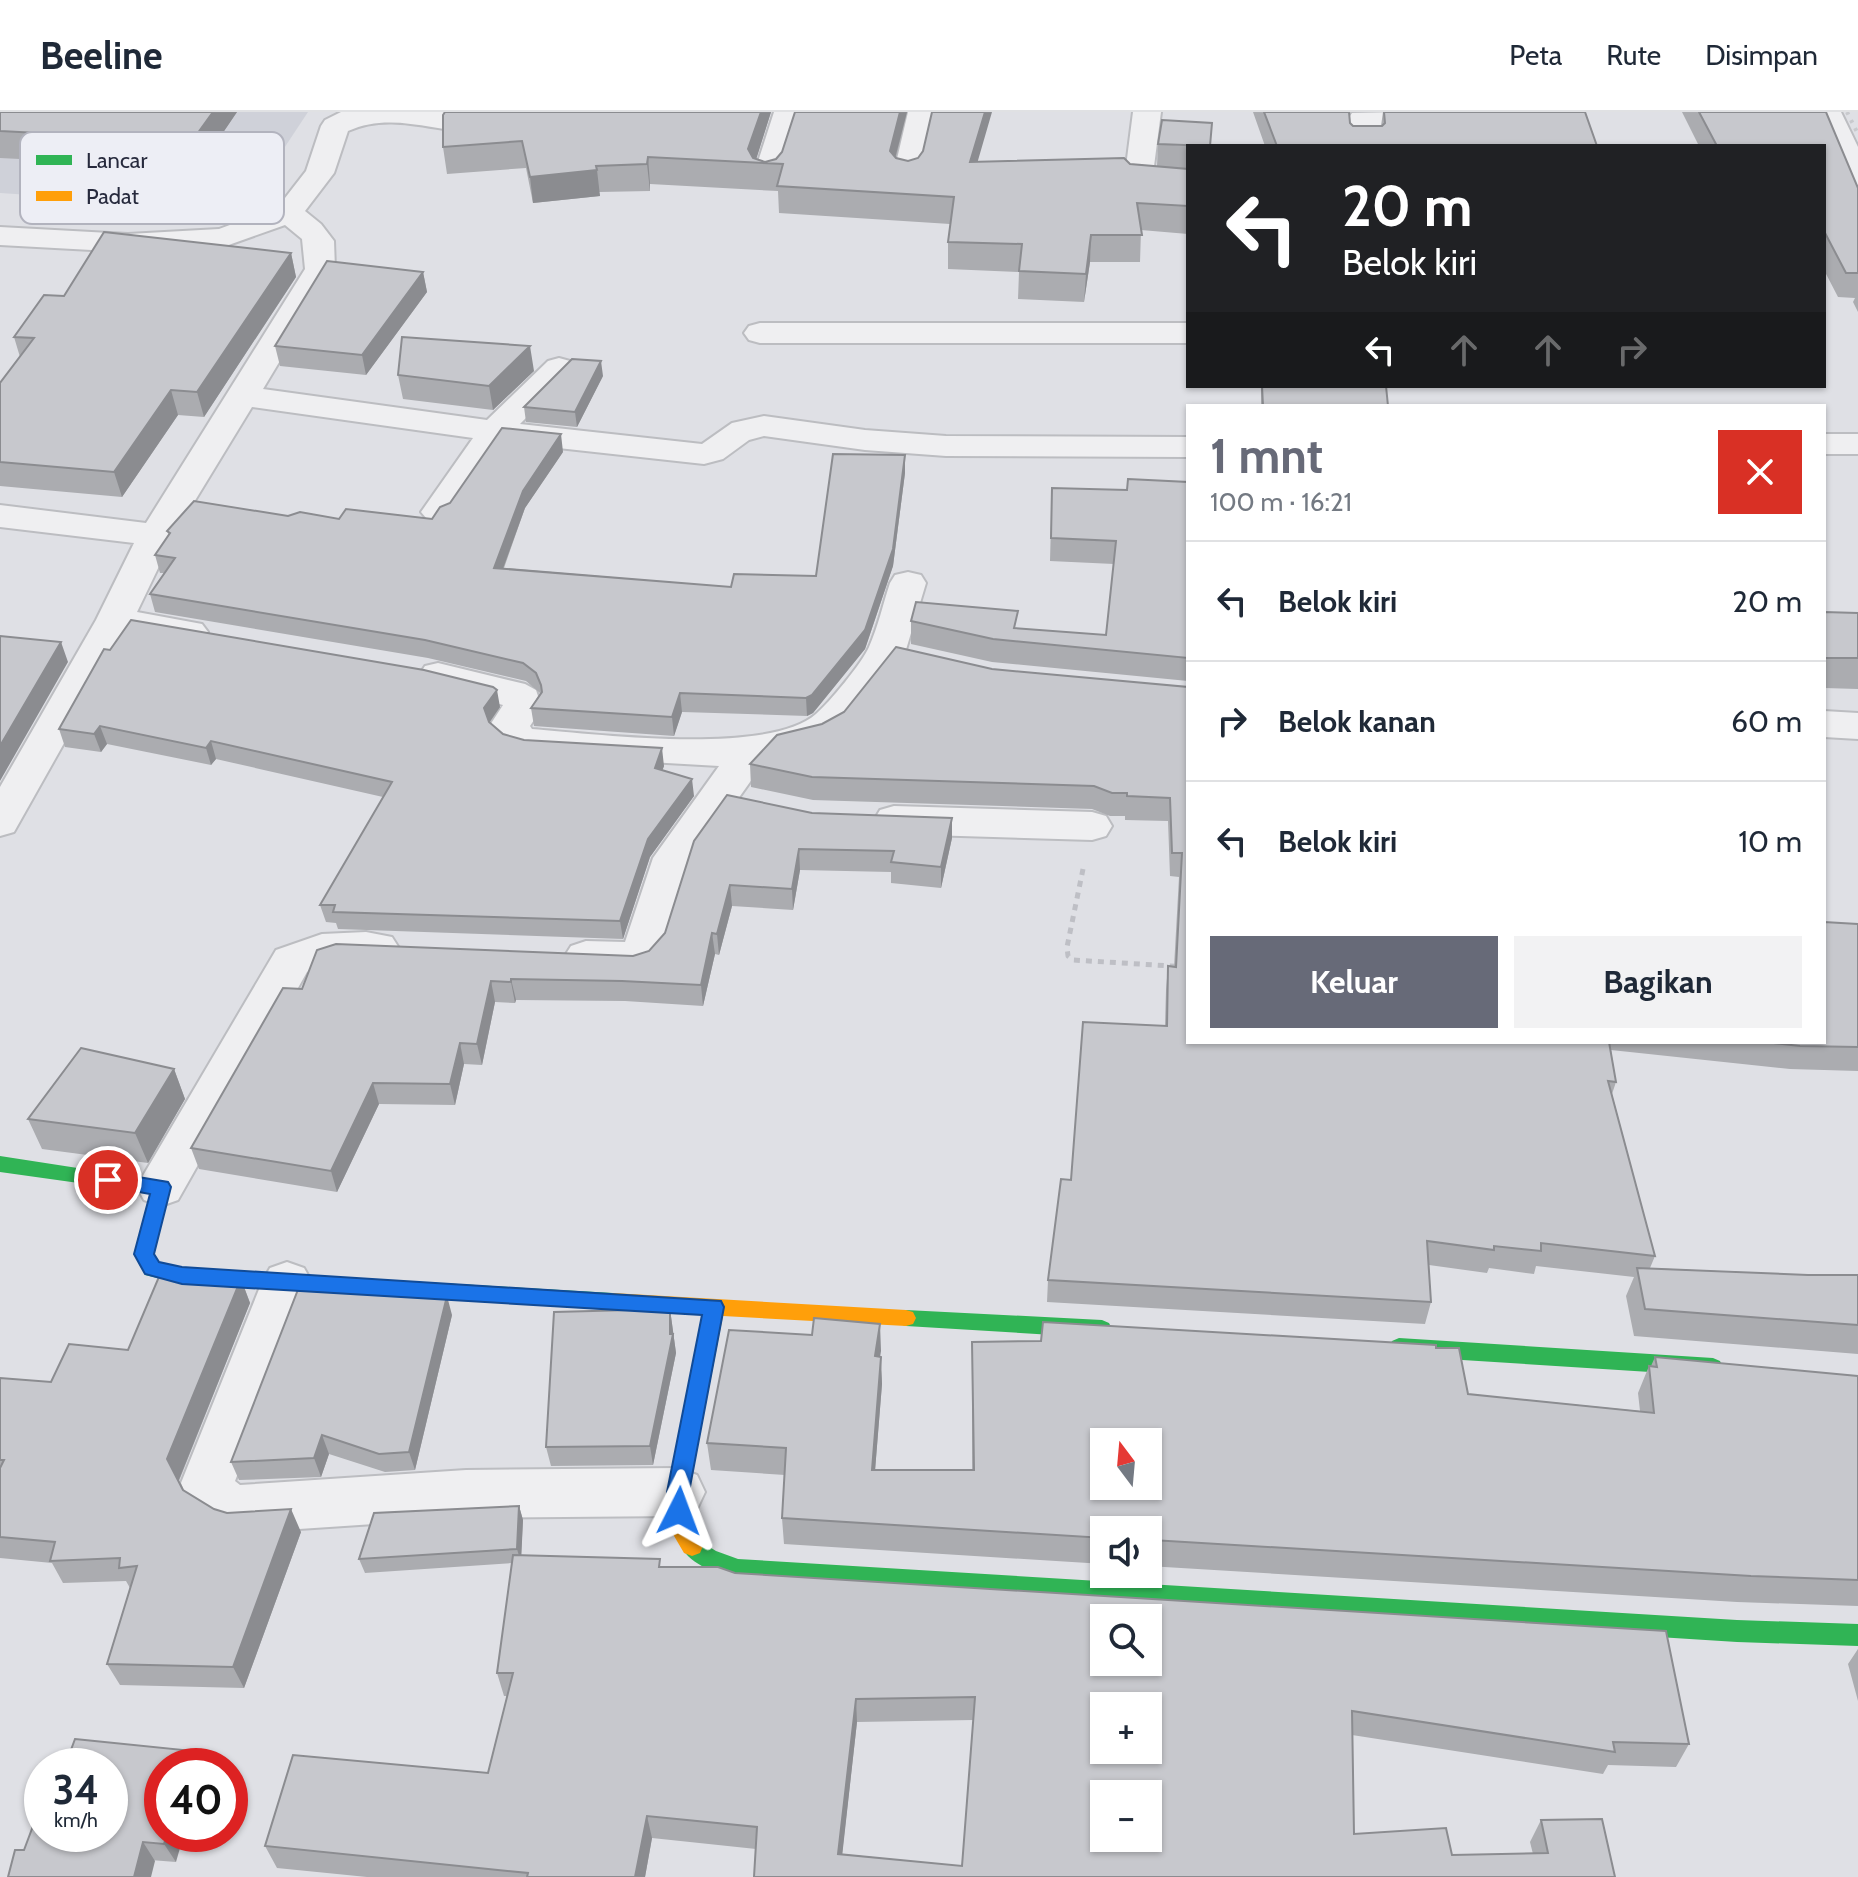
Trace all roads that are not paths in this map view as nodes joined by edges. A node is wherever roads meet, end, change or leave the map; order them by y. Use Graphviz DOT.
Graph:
graph roads {
  1 [pos="387,112"];
  2 [pos="395,112"];
  3 [pos="593,112"];
  4 [pos="788,112"];
  5 [pos="922,112"];
  6 [pos="1147,112"];
  7 [pos="1386,112"];
  8 [pos="1827,112"];
  9 [pos="1364,144"];
  10 [pos="907,176"];
  11 [pos="1858,176"];
  12 [pos="767,177"];
  13 [pos="1186,184"];
  14 [pos="288,213"];
  15 [pos="284,215"];
  16 [pos="259,224"];
  17 [pos="0,236"];
  18 [pos="760,333"];
  19 [pos="1186,333"];
  20 [pos="559,368"];
  21 [pos="244,396"];
  22 [pos="494,431"];
  23 [pos="1826,444"];
  24 [pos="1858,444"];
  25 [pos="1186,447"];
  26 [pos="439,512"];
  27 [pos="0,516"];
  28 [pos="156,535"];
  29 [pos="908,583"];
  30 [pos="115,620"];
  31 [pos="225,638"];
  32 [pos="397,668"];
  33 [pos="1826,724"];
  34 [pos="1858,726"];
  35 [pos="753,748"];
  36 [pos="717,797"];
  37 [pos="763,809"];
  38 [pos="862,819"];
  39 [pos="0,822"];
  40 [pos="1092,826"];
  41 [pos="419,950"];
  42 [pos="545,955"];
  43 [pos="0,1164"];
  44 [pos="161,1187"];
  45 [pos="287,1282"];
  46 [pos="714,1307"];
  47 [pos="1127,1331"];
  48 [pos="1380,1346"];
  49 [pos="1724,1368"];
  50 [pos="678,1492"];
  51 [pos="1858,1635"];
  1 -- 14 [label="street"];
  2 -- 3 [label="street"];
  4 -- 12 [label="street"];
  5 -- 10 [label="street"];
  6 -- 13 [label="street"];
  7 -- 9 [label="street"];
  8 -- 11 [label="street"];
  14 -- 15 [label="street"];
  14 -- 21 [label="street"];
  16 -- 17 [label="street"];
  18 -- 19 [label="street"];
  20 -- 22 [label="street"];
  21 -- 22 [label="street"];
  21 -- 28 [label="street"];
  22 -- 25 [label="street"];
  22 -- 26 [label="street"];
  23 -- 24 [label="street"];
  27 -- 28 [label="street"];
  28 -- 30 [label="street"];
  29 -- 35 [label="street"];
  30 -- 31 [label="street"];
  30 -- 39 [label="street"];
  32 -- 35 [label="street"];
  33 -- 34 [label="street"];
  35 -- 36 [label="street"];
  36 -- 37 [label="street"];
  36 -- 42 [label="street"];
  38 -- 40 [label="street"];
  41 -- 44 [label="street"];
  43 -- 44 [label="street"];
  44 -- 45 [label="street"];
  45 -- 46 [label="street"];
  45 -- 50 [label="street"];
  46 -- 47 [label="street"];
  46 -- 50 [label="street"];
  48 -- 49 [label="street"];
  50 -- 51 [label="street"];
}
